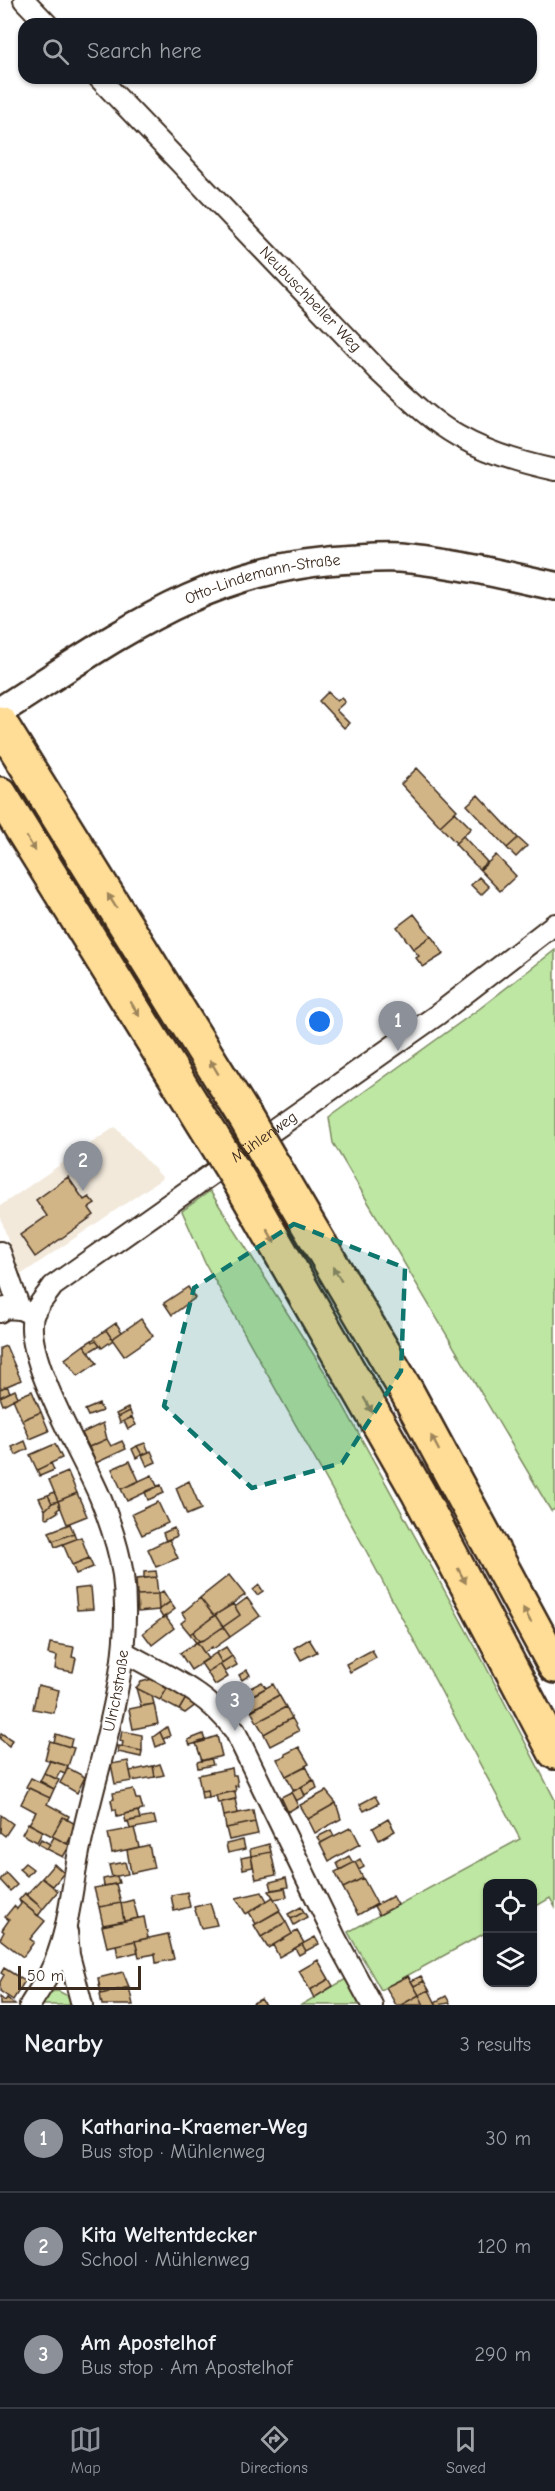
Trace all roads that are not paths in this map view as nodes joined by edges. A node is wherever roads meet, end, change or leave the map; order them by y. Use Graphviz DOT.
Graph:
graph roads {
  1 [pos="24,0"];
  2 [pos="41,18"];
  3 [pos="105,84"];
  4 [pos="555,470"];
  5 [pos="555,586"];
  6 [pos="2,722"];
  7 [pos="0,794"];
  8 [pos="555,924"];
  9 [pos="0,1252"];
  10 [pos="0,1312"];
  11 [pos="27,1312"];
  12 [pos="124,1652"];
  13 [pos="555,1666"];
  14 [pos="555,1752"];
  15 [pos="66,1925"];
  16 [pos="76,1986"];
  17 [pos="41,1987"];
  18 [pos="30,2005"];
  19 [pos="82,2005"];
  20 [pos="372,2005"];
  1 -- 2 [label="street"];
  3 -- 4 [label="street, Neubuschbeller Weg"];
  5 -- 6 [label="street, Otto-Lindemann-Straße"];
  13 -- 6 [label="highway, one-way, bridge"];
  7 -- 14 [label="highway, one-way, bridge"];
  8 -- 11 [label="street, Mühlenweg"];
  9 -- 11 [label="street"];
  10 -- 11 [label="street"];
  11 -- 12 [label="street, Ulrichstraße"];
  12 -- 15 [label="street, Ulrichstraße"];
  12 -- 20 [label="street"];
  15 -- 16 [label="street"];
  15 -- 17 [label="street, Ulrichstraße"];
  16 -- 17 [label="street"];
  16 -- 19 [label="street"];
  17 -- 18 [label="street, Ulrichstraße"];
}
